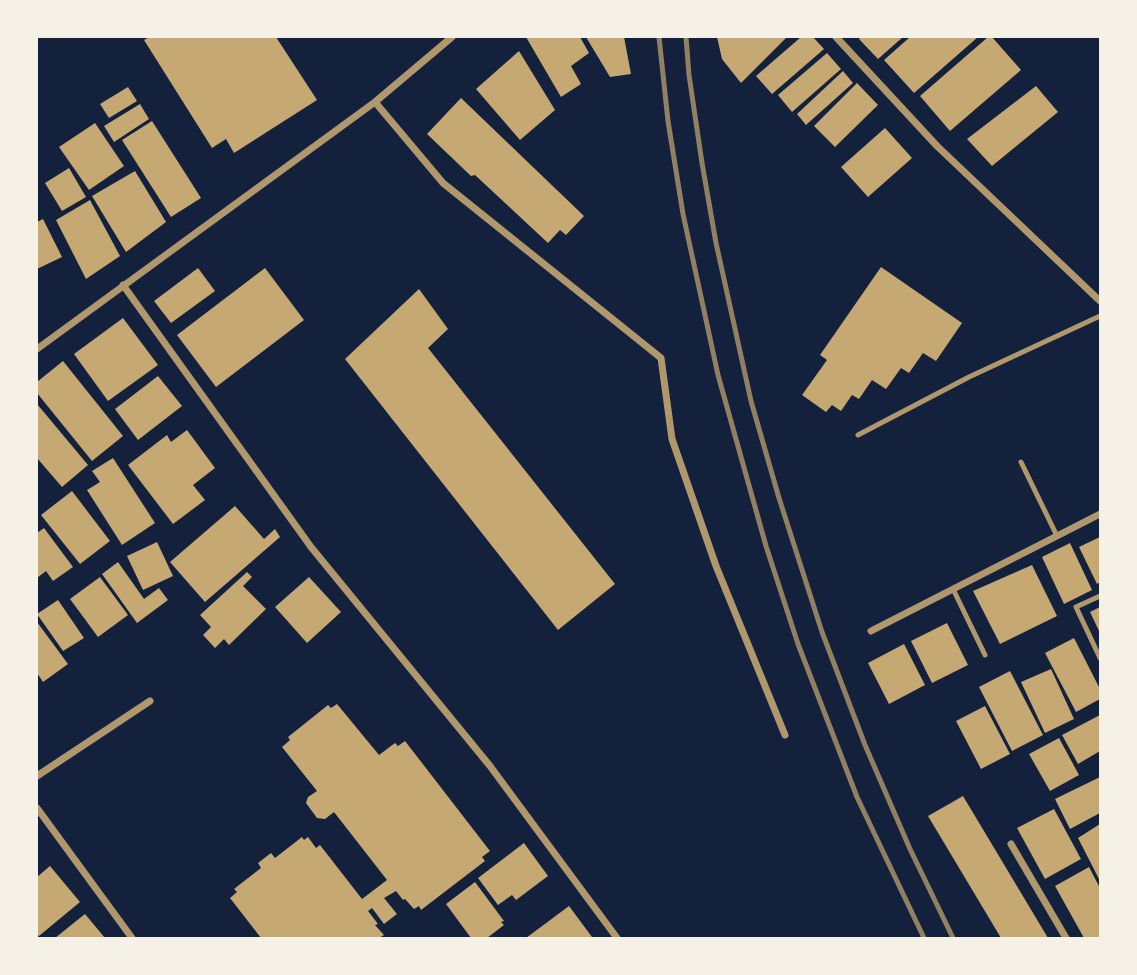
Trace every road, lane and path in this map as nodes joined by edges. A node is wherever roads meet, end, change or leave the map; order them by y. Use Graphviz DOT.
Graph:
graph roads {
  1 [pos="452,37"];
  2 [pos="836,37"];
  3 [pos="375,102"];
  4 [pos="123,285"];
  5 [pos="1100,301"];
  6 [pos="1100,316"];
  7 [pos="37,349"];
  8 [pos="858,435"];
  9 [pos="1021,462"];
  10 [pos="1100,514"];
  11 [pos="1057,536"];
  12 [pos="953,589"];
  13 [pos="1100,596"];
  14 [pos="871,631"];
  15 [pos="985,654"];
  16 [pos="1100,658"];
  17 [pos="150,701"];
  18 [pos="785,735"];
  19 [pos="37,776"];
  20 [pos="37,808"];
  21 [pos="1011,844"];
  22 [pos="132,938"];
  23 [pos="617,938"];
  24 [pos="1066,938"];
  1 -- 3 [label="street"];
  2 -- 5 [label="street"];
  3 -- 4 [label="street"];
  3 -- 18 [label="street"];
  4 -- 7 [label="street"];
  4 -- 23 [label="street"];
  6 -- 8 [label="lane"];
  9 -- 11 [label="lane"];
  10 -- 11 [label="street"];
  11 -- 12 [label="street"];
  12 -- 14 [label="street"];
  12 -- 15 [label="lane"];
  13 -- 16 [label="lane"];
  17 -- 19 [label="street"];
  20 -- 22 [label="street"];
  21 -- 24 [label="street"];
}
